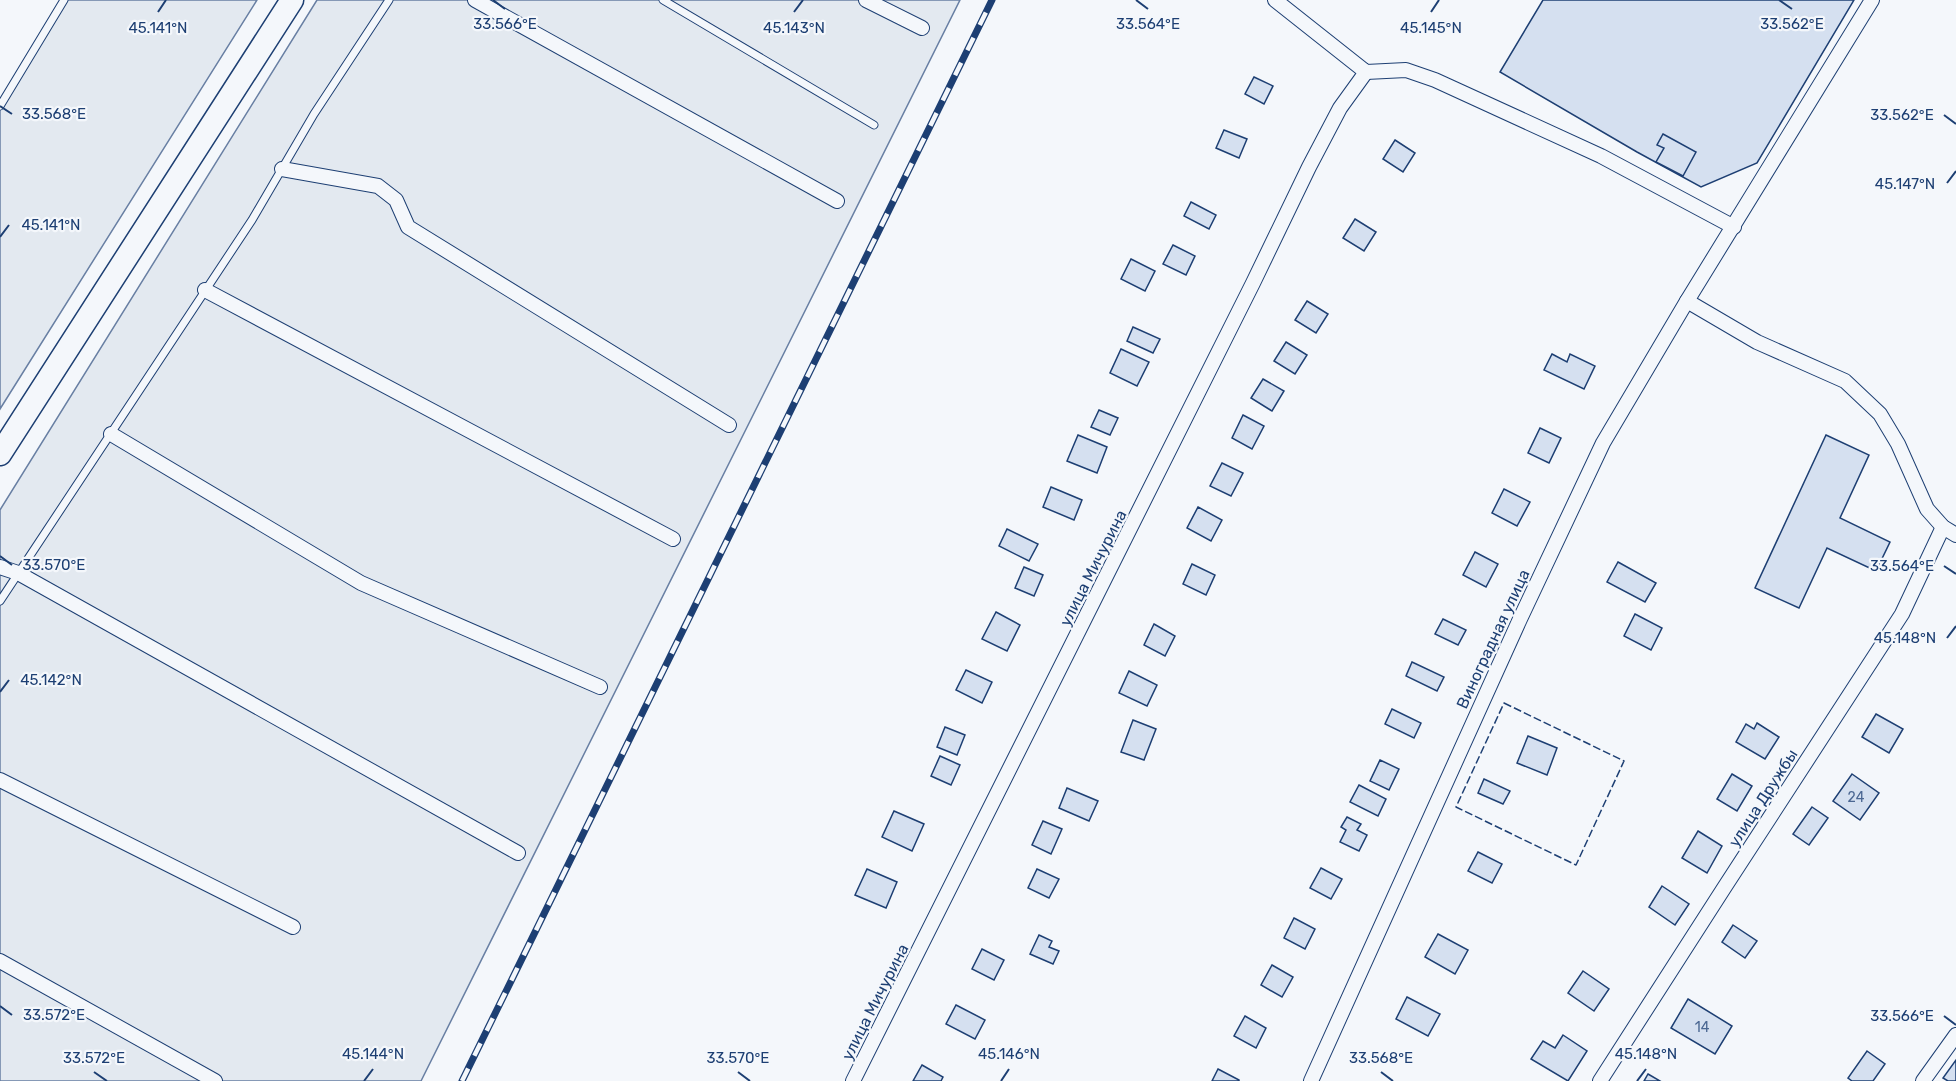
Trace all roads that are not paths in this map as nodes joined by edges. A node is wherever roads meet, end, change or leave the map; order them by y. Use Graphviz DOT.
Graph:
graph roads {
  1 [pos="64,0"];
  2 [pos="292,0"];
  3 [pos="389,0"];
  4 [pos="475,0"];
  5 [pos="663,0"];
  6 [pos="866,0"];
  7 [pos="1275,0"];
  8 [pos="1872,0"];
  9 [pos="922,28"];
  10 [pos="1366,72"];
  11 [pos="0,106"];
  12 [pos="874,125"];
  13 [pos="282,169"];
  14 [pos="837,201"];
  15 [pos="1734,227"];
  16 [pos="205,290"];
  17 [pos="1687,301"];
  18 [pos="729,425"];
  19 [pos="111,434"];
  20 [pos="0,454"];
  21 [pos="1942,526"];
  22 [pos="1956,534"];
  23 [pos="673,539"];
  24 [pos="0,567"];
  25 [pos="18,573"];
  26 [pos="0,601"];
  27 [pos="600,687"];
  28 [pos="0,780"];
  29 [pos="518,853"];
  30 [pos="293,927"];
  31 [pos="0,960"];
  32 [pos="1956,1035"];
  33 [pos="215,1081"];
  34 [pos="853,1081"];
  35 [pos="1311,1081"];
  36 [pos="1600,1081"];
  37 [pos="1923,1081"];
  1 -- 11 [label="lane"];
  2 -- 20 [label="main road"];
  3 -- 13 [label="lane"];
  4 -- 14 [label="street"];
  5 -- 12 [label="lane"];
  6 -- 9 [label="street"];
  7 -- 10 [label="street"];
  8 -- 15 [label="street, Виноградная улица"];
  10 -- 15 [label="street"];
  10 -- 34 [label="street, улица Мичурина"];
  13 -- 16 [label="lane"];
  13 -- 18 [label="street"];
  15 -- 17 [label="street, Виноградная улица"];
  16 -- 19 [label="lane"];
  16 -- 23 [label="street"];
  17 -- 21 [label="street"];
  17 -- 35 [label="street, Виноградная улица"];
  19 -- 25 [label="lane"];
  19 -- 27 [label="street"];
  21 -- 22 [label="street"];
  21 -- 36 [label="street, улица Дружбы"];
  24 -- 25 [label="street"];
  25 -- 26 [label="lane"];
  25 -- 29 [label="street"];
  28 -- 30 [label="street"];
  31 -- 33 [label="street"];
  32 -- 37 [label="street"];
}
